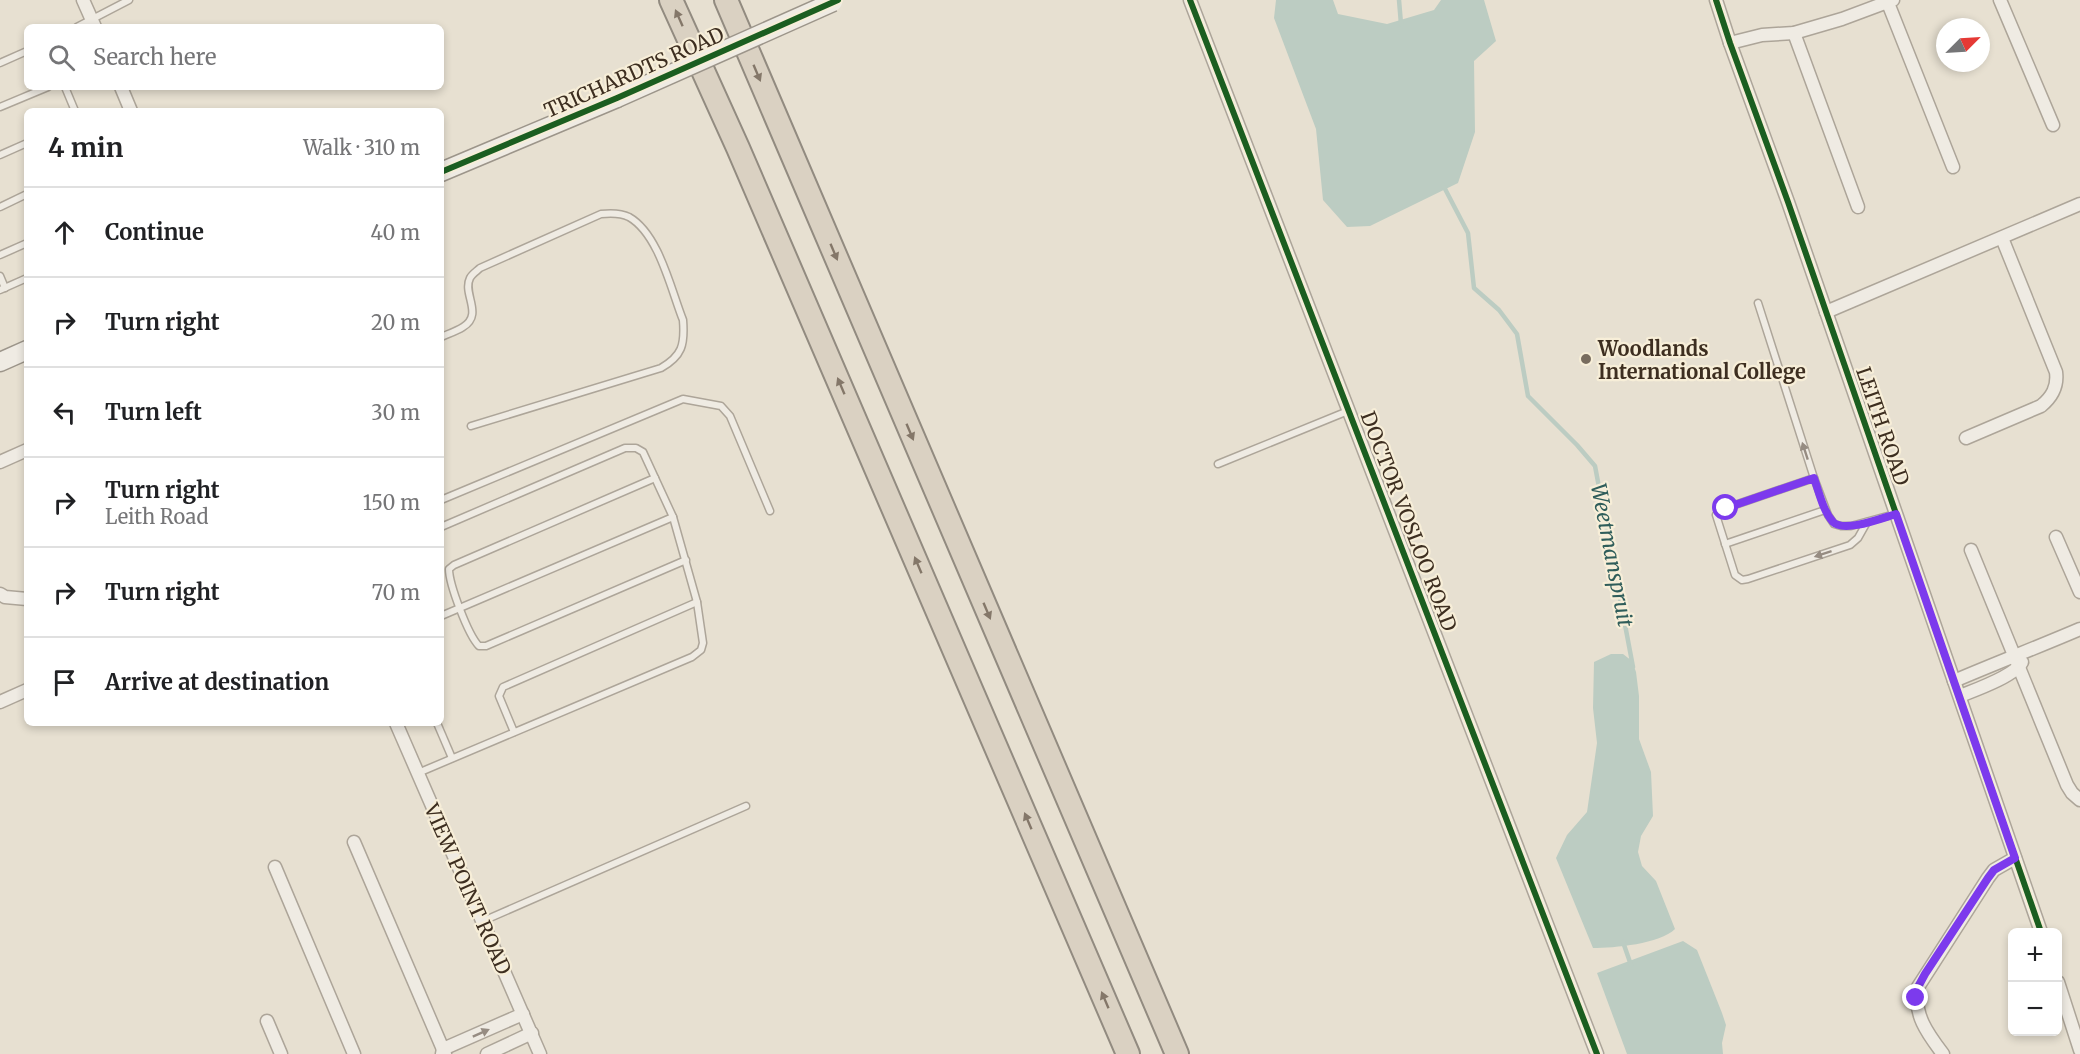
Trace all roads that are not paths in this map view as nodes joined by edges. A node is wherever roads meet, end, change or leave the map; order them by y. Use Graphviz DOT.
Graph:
graph roads {
  1 [pos="83,0"];
  2 [pos="129,0"];
  3 [pos="671,0"];
  4 [pos="726,0"];
  5 [pos="1190,0"];
  6 [pos="1716,0"];
  7 [pos="2000,0"];
  8 [pos="836,1"];
  9 [pos="1891,1"];
  10 [pos="93,23"];
  11 [pos="1794,33"];
  12 [pos="1730,43"];
  13 [pos="24,52"];
  14 [pos="0,63"];
  15 [pos="41,90"];
  16 [pos="66,90"];
  17 [pos="122,90"];
  18 [pos="0,107"];
  19 [pos="74,108"];
  20 [pos="130,108"];
  21 [pos="2053,125"];
  22 [pos="24,144"];
  23 [pos="0,155"];
  24 [pos="1953,167"];
  25 [pos="444,171"];
  26 [pos="24,195"];
  27 [pos="2080,204"];
  28 [pos="0,207"];
  29 [pos="1858,207"];
  30 [pos="2002,238"];
  31 [pos="24,244"];
  32 [pos="0,255"];
  33 [pos="0,276"];
  34 [pos="24,279"];
  35 [pos="3,289"];
  36 [pos="1758,303"];
  37 [pos="1826,312"];
  38 [pos="444,336"];
  39 [pos="24,351"];
  40 [pos="0,362"];
  41 [pos="1348,410"];
  42 [pos="471,426"];
  43 [pos="1966,438"];
  44 [pos="24,451"];
  45 [pos="0,462"];
  46 [pos="1218,464"];
  47 [pos="655,478"];
  48 [pos="1814,478"];
  49 [pos="444,499"];
  50 [pos="1826,510"];
  51 [pos="770,511"];
  52 [pos="1896,514"];
  53 [pos="673,517"];
  54 [pos="1868,522"];
  55 [pos="444,526"];
  56 [pos="2056,537"];
  57 [pos="1725,544"];
  58 [pos="1971,550"];
  59 [pos="686,560"];
  60 [pos="2080,592"];
  61 [pos="0,594"];
  62 [pos="24,599"];
  63 [pos="697,602"];
  64 [pos="461,608"];
  65 [pos="444,615"];
  66 [pos="2080,630"];
  67 [pos="2026,653"];
  68 [pos="2013,655"];
  69 [pos="2019,668"];
  70 [pos="1954,681"];
  71 [pos="24,691"];
  72 [pos="1960,696"];
  73 [pos="0,702"];
  74 [pos="397,726"];
  75 [pos="438,726"];
  76 [pos="514,732"];
  77 [pos="452,758"];
  78 [pos="418,773"];
  79 [pos="2080,800"];
  80 [pos="746,806"];
  81 [pos="354,842"];
  82 [pos="2015,858"];
  83 [pos="275,867"];
  84 [pos="482,922"];
  85 [pos="2039,928"];
  86 [pos="2062,994"];
  87 [pos="523,1014"];
  88 [pos="267,1021"];
  89 [pos="532,1034"];
  90 [pos="2080,1050"];
  91 [pos="443,1052"];
  92 [pos="281,1054"];
  93 [pos="354,1054"];
  94 [pos="487,1054"];
  95 [pos="540,1054"];
  96 [pos="1128,1054"];
  97 [pos="1177,1054"];
  98 [pos="1597,1054"];
  99 [pos="1943,1054"];
  1 -- 10 [label="street"];
  2 -- 10 [label="lane"];
  96 -- 3 [label="highway, one-way"];
  4 -- 97 [label="highway, one-way"];
  5 -- 41 [label="street, DOCTOR VOSLOO ROAD"];
  6 -- 12 [label="street, LEITH ROAD"];
  7 -- 21 [label="street"];
  8 -- 25 [label="street, TRICHARDTS ROAD, bridge"];
  9 -- 11 [label="street"];
  9 -- 24 [label="street"];
  11 -- 12 [label="street"];
  11 -- 29 [label="street"];
  12 -- 37 [label="street, LEITH ROAD"];
  13 -- 14 [label="lane"];
  15 -- 18 [label="lane"];
  16 -- 19 [label="lane"];
  17 -- 20 [label="street"];
  22 -- 23 [label="lane"];
  26 -- 28 [label="lane"];
  27 -- 30 [label="street"];
  30 -- 37 [label="street"];
  30 -- 43 [label="street"];
  31 -- 32 [label="lane"];
  33 -- 35 [label="lane"];
  34 -- 35 [label="lane"];
  48 -- 36 [label="lane, one-way"];
  37 -- 52 [label="street, LEITH ROAD"];
  38 -- 42 [label="lane"];
  39 -- 40 [label="street"];
  41 -- 46 [label="lane"];
  41 -- 98 [label="street, DOCTOR VOSLOO ROAD"];
  44 -- 45 [label="street"];
  47 -- 53 [label="lane"];
  47 -- 55 [label="lane"];
  47 -- 64 [label="lane"];
  48 -- 50 [label="lane"];
  48 -- 57 [label="lane"];
  49 -- 51 [label="lane"];
  50 -- 54 [label="lane"];
  50 -- 57 [label="lane"];
  52 -- 54 [label="lane"];
  52 -- 70 [label="street, LEITH ROAD"];
  53 -- 59 [label="lane"];
  53 -- 64 [label="lane"];
  54 -- 57 [label="lane, one-way"];
  56 -- 60 [label="street"];
  58 -- 68 [label="street"];
  59 -- 63 [label="lane"];
  59 -- 64 [label="lane"];
  61 -- 62 [label="street"];
  63 -- 76 [label="lane"];
  63 -- 76 [label="lane"];
  64 -- 65 [label="lane"];
  66 -- 67 [label="street"];
  67 -- 68 [label="street"];
  67 -- 69 [label="street"];
  68 -- 69 [label="street"];
  68 -- 70 [label="street"];
  69 -- 72 [label="street"];
  69 -- 79 [label="street"];
  70 -- 72 [label="street, LEITH ROAD"];
  71 -- 73 [label="street"];
  72 -- 82 [label="street, LEITH ROAD"];
  74 -- 78 [label="street, VIEW POINT ROAD"];
  75 -- 77 [label="lane"];
  76 -- 77 [label="lane"];
  77 -- 78 [label="lane"];
  78 -- 84 [label="street, VIEW POINT ROAD"];
  80 -- 84 [label="lane"];
  81 -- 91 [label="street"];
  82 -- 85 [label="street, LEITH ROAD"];
  82 -- 99 [label="street"];
  83 -- 93 [label="street"];
  84 -- 87 [label="street, VIEW POINT ROAD"];
  86 -- 90 [label="street"];
  87 -- 89 [label="street, VIEW POINT ROAD"];
  91 -- 87 [label="street, one-way"];
  88 -- 92 [label="street"];
  89 -- 94 [label="street"];
  89 -- 95 [label="street, VIEW POINT ROAD"];
}
